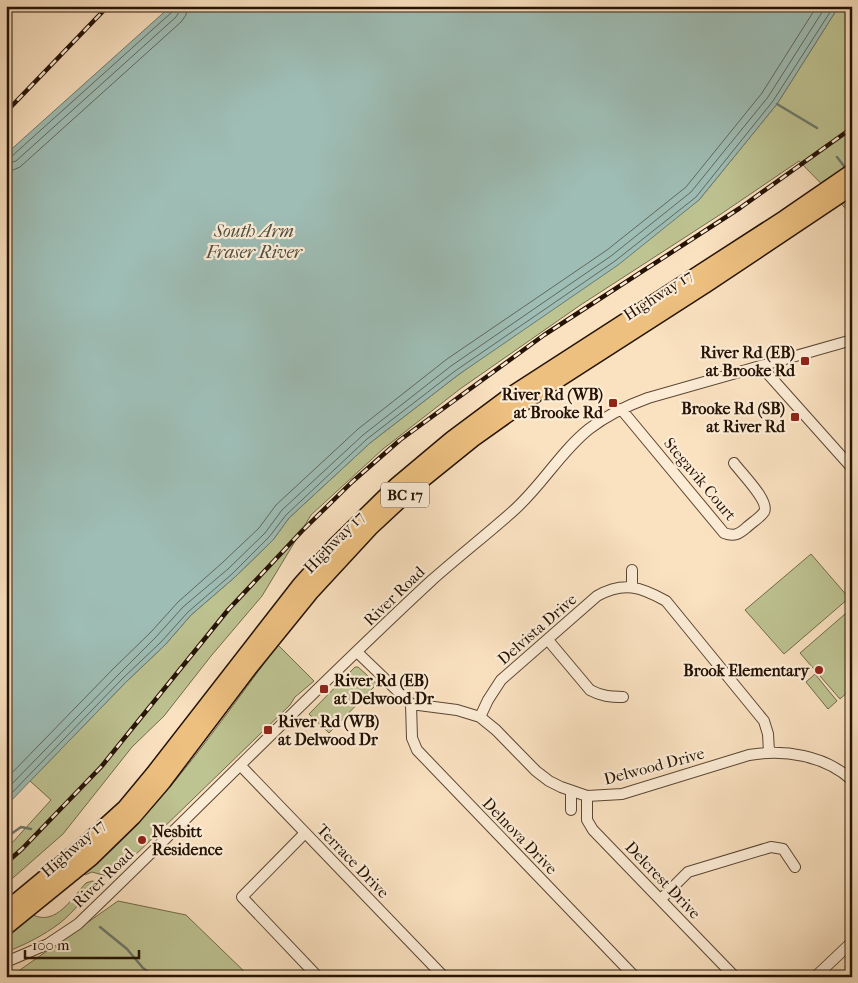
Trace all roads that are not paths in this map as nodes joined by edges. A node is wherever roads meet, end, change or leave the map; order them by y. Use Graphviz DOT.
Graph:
graph roads {
  1 [pos="852,172"];
  2 [pos="846,186"];
  3 [pos="852,340"];
  4 [pos="761,366"];
  5 [pos="621,409"];
  6 [pos="734,463"];
  7 [pos="852,468"];
  8 [pos="632,570"];
  9 [pos="632,586"];
  10 [pos="548,640"];
  11 [pos="357,652"];
  12 [pos="623,697"];
  13 [pos="411,704"];
  14 [pos="480,717"];
  15 [pos="768,752"];
  16 [pos="240,765"];
  17 [pos="852,780"];
  18 [pos="571,790"];
  19 [pos="587,796"];
  20 [pos="571,810"];
  21 [pos="305,833"];
  22 [pos="795,867"];
  23 [pos="661,899"];
  24 [pos="8,917"];
  25 [pos="852,942"];
  26 [pos="6,962"];
  27 [pos="318,977"];
  28 [pos="444,977"];
  29 [pos="635,977"];
  30 [pos="735,977"];
  31 [pos="815,977"];
  1 -- 2 [label="highway, Highway 17 / BC 17"];
  2 -- 24 [label="highway, Highway 17 / BC 17"];
  3 -- 4 [label="street, River Road"];
  4 -- 5 [label="street, River Road"];
  4 -- 7 [label="street"];
  5 -- 6 [label="street, Stegavik Court"];
  5 -- 11 [label="street, River Road"];
  8 -- 9 [label="street"];
  9 -- 10 [label="street, Delvista Drive"];
  9 -- 15 [label="street"];
  10 -- 12 [label="street"];
  10 -- 14 [label="street, Delvista Drive"];
  11 -- 13 [label="street"];
  11 -- 16 [label="street, River Road"];
  13 -- 14 [label="street, Delwood Drive"];
  13 -- 29 [label="street, Delnova Drive"];
  14 -- 18 [label="street, Delwood Drive"];
  15 -- 17 [label="street, Delwood Drive"];
  15 -- 19 [label="street, Delwood Drive"];
  16 -- 21 [label="street, Terrace Drive"];
  16 -- 26 [label="street, River Road"];
  18 -- 19 [label="street, Delwood Drive"];
  18 -- 20 [label="street"];
  19 -- 23 [label="street, Delcrest Drive"];
  21 -- 27 [label="street"];
  21 -- 28 [label="street, Terrace Drive"];
  22 -- 23 [label="street"];
  23 -- 30 [label="street, Delcrest Drive"];
  25 -- 31 [label="street"];
}
